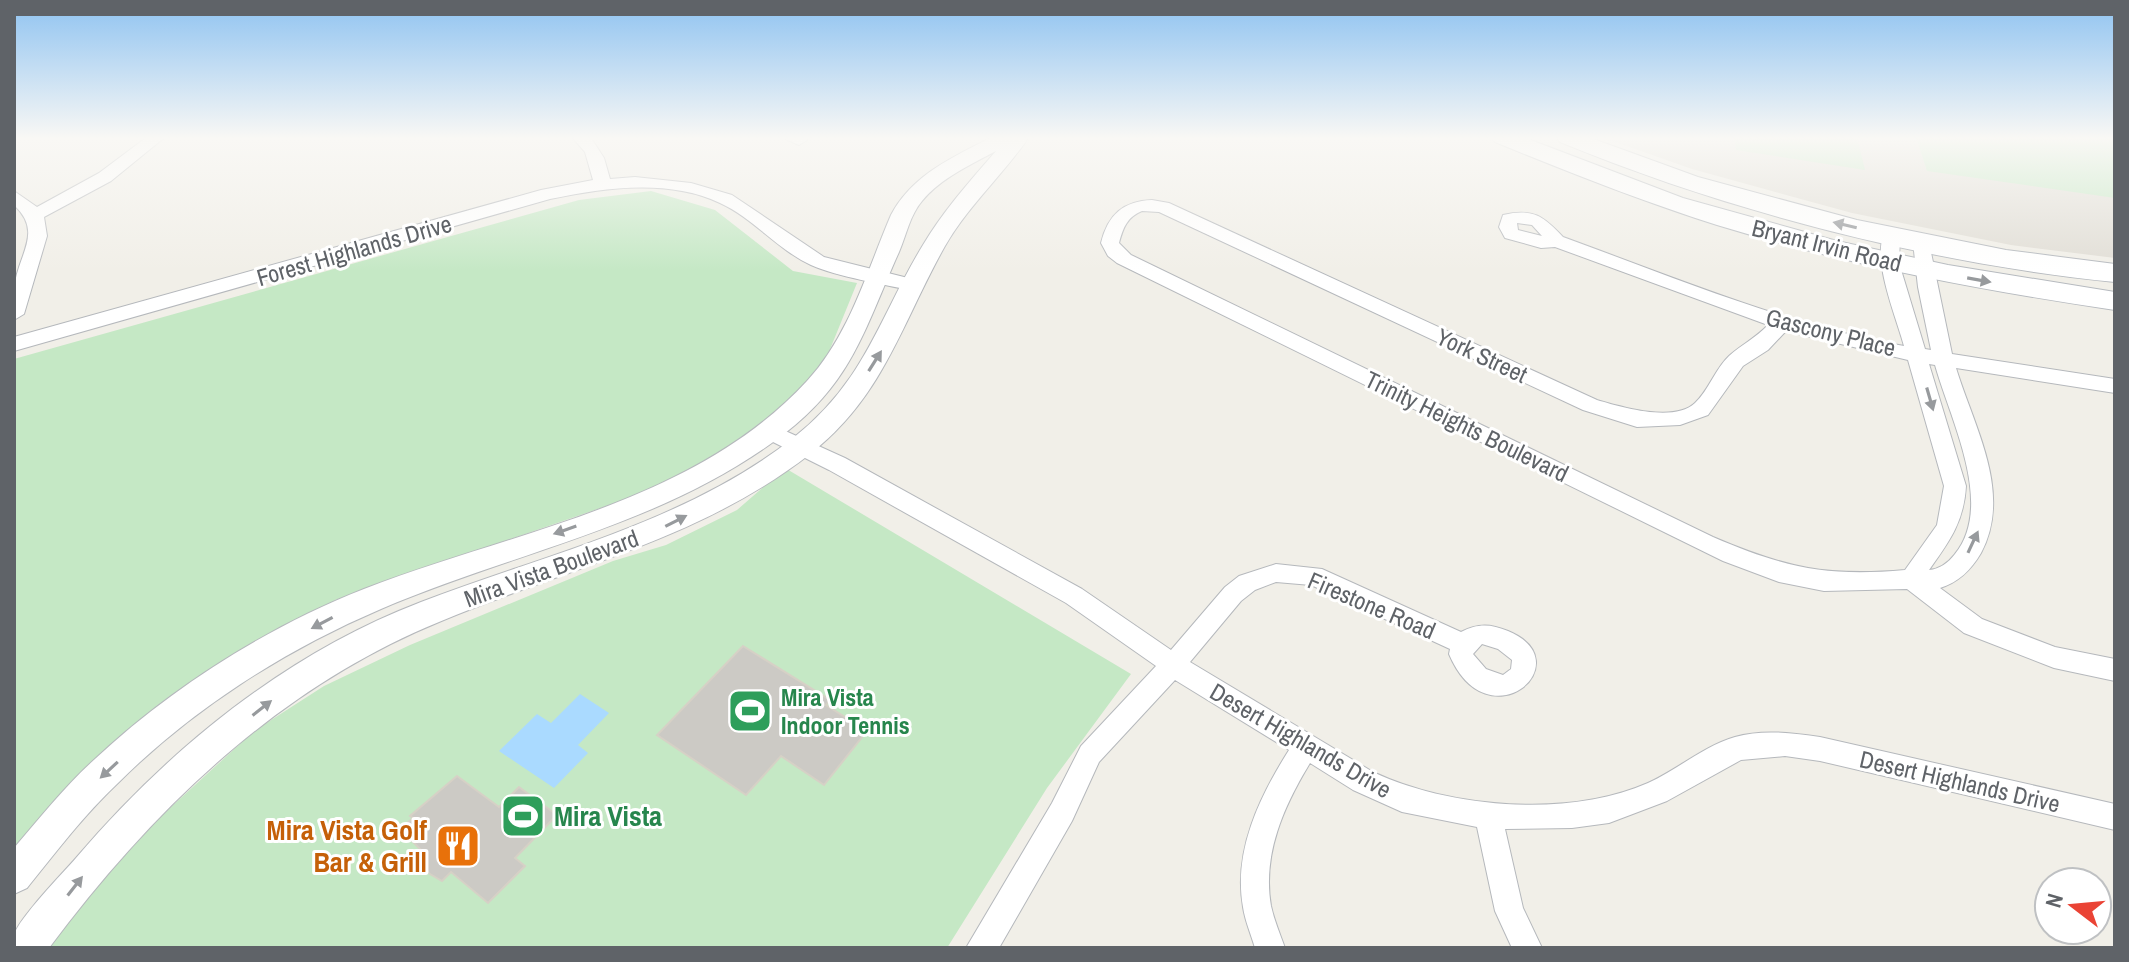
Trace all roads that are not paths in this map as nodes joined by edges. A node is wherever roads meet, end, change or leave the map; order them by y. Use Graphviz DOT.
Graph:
graph roads {
  1 [pos="96,182"];
  2 [pos="931,182"];
  3 [pos="983,182"];
  4 [pos="1619,182"];
  5 [pos="1694,182"];
  6 [pos="602,184"];
  7 [pos="14,196"];
  8 [pos="1163,207"];
  9 [pos="35,215"];
  10 [pos="902,217"];
  11 [pos="948,226"];
  12 [pos="1891,235"];
  13 [pos="1557,241"];
  14 [pos="1922,242"];
  15 [pos="1890,263"];
  16 [pos="1923,269"];
  17 [pos="2115,273"];
  18 [pos="874,276"];
  19 [pos="913,285"];
  20 [pos="2115,301"];
  21 [pos="14,314"];
  22 [pos="1782,323"];
  23 [pos="14,344"];
  24 [pos="1917,354"];
  25 [pos="1943,358"];
  26 [pos="2115,386"];
  27 [pos="770,432"];
  28 [pos="801,447"];
  29 [pos="1912,580"];
  30 [pos="1464,644"];
  31 [pos="1173,665"];
  32 [pos="2115,670"];
  33 [pos="1306,746"];
  34 [pos="1488,816"];
  35 [pos="2115,817"];
  36 [pos="14,876"];
  37 [pos="27,948"];
  38 [pos="981,948"];
  39 [pos="1270,948"];
  40 [pos="1527,948"];
  1 -- 9 [label="street"];
  2 -- 10 [label="street, Mira Vista Boulevard"];
  3 -- 11 [label="street, Mira Vista Boulevard"];
  4 -- 15 [label="main road, Bryant Irvin Road"];
  12 -- 5 [label="main road, Bryant Irvin Road, one-way"];
  6 -- 18 [label="street, Forest Highlands Drive"];
  6 -- 23 [label="street, Forest Highlands Drive"];
  7 -- 9 [label="street"];
  8 -- 22 [label="street, York Street"];
  8 -- 29 [label="street, Trinity Heights Boulevard"];
  9 -- 21 [label="street"];
  10 -- 11 [label="street"];
  10 -- 18 [label="street, Mira Vista Boulevard"];
  11 -- 19 [label="street, Mira Vista Boulevard"];
  12 -- 14 [label="main road, Bryant Irvin Road"];
  12 -- 15 [label="street"];
  13 -- 22 [label="street, Gascony Place"];
  14 -- 16 [label="street, Trinity Heights Boulevard"];
  14 -- 17 [label="main road, Bryant Irvin Road"];
  15 -- 16 [label="main road, Bryant Irvin Road"];
  15 -- 24 [label="street"];
  16 -- 20 [label="main road, Bryant Irvin Road, one-way"];
  16 -- 25 [label="street, Trinity Heights Boulevard"];
  18 -- 19 [label="street, Forest Highlands Drive"];
  18 -- 27 [label="street, Mira Vista Boulevard"];
  28 -- 19 [label="street, Mira Vista Boulevard, one-way"];
  22 -- 24 [label="street, Gascony Place"];
  24 -- 25 [label="street, Gascony Place"];
  24 -- 29 [label="street, one-way"];
  25 -- 26 [label="street, Gascony Place"];
  29 -- 25 [label="street, Trinity Heights Boulevard, one-way"];
  27 -- 28 [label="street, Desert Highlands Drive"];
  27 -- 36 [label="street, Mira Vista Boulevard, one-way"];
  28 -- 31 [label="street, Desert Highlands Drive"];
  37 -- 28 [label="street, Mira Vista Boulevard, one-way"];
  29 -- 32 [label="street"];
  30 -- 31 [label="street, Firestone Road"];
  31 -- 33 [label="street, Desert Highlands Drive"];
  31 -- 38 [label="street, Firestone Road"];
  33 -- 34 [label="street, Desert Highlands Drive"];
  33 -- 39 [label="street"];
  34 -- 35 [label="street, Desert Highlands Drive"];
  34 -- 40 [label="street"];
}
